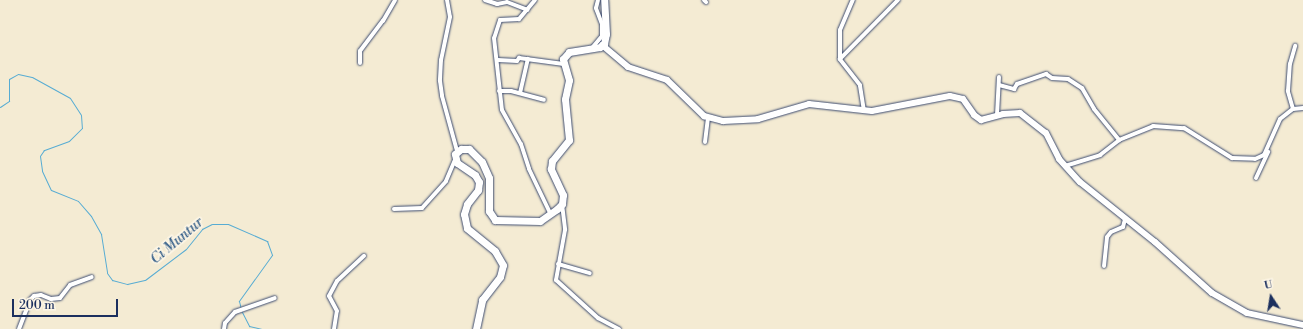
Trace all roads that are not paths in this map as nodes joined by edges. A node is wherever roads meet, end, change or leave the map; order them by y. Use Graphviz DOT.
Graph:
graph roads {
  1 [pos="395,0"];
  2 [pos="447,0"];
  3 [pos="485,0"];
  4 [pos="535,0"];
  5 [pos="598,0"];
  6 [pos="604,0"];
  7 [pos="853,0"];
  8 [pos="898,0"];
  9 [pos="528,10"];
  10 [pos="602,45"];
  11 [pos="1295,46"];
  12 [pos="592,48"];
  13 [pos="528,59"];
  14 [pos="840,59"];
  15 [pos="498,60"];
  16 [pos="360,63"];
  17 [pos="564,64"];
  18 [pos="999,77"];
  19 [pos="999,85"];
  20 [pos="499,91"];
  21 [pos="520,93"];
  22 [pos="544,100"];
  23 [pos="1303,108"];
  24 [pos="1293,109"];
  25 [pos="864,111"];
  26 [pos="997,116"];
  27 [pos="708,118"];
  28 [pos="1119,140"];
  29 [pos="705,142"];
  30 [pos="1269,148"];
  31 [pos="456,155"];
  32 [pos="1065,166"];
  33 [pos="1256,178"];
  34 [pos="562,204"];
  35 [pos="394,209"];
  36 [pos="551,215"];
  37 [pos="1125,219"];
  38 [pos="364,256"];
  39 [pos="558,264"];
  40 [pos="1104,266"];
  41 [pos="590,274"];
  42 [pos="92,277"];
  43 [pos="275,298"];
  44 [pos="1303,325"];
  45 [pos="19,329"];
  46 [pos="224,329"];
  47 [pos="334,329"];
  48 [pos="476,329"];
  49 [pos="619,329"];
  1 -- 16 [label="street"];
  2 -- 31 [label="street"];
  3 -- 9 [label="street"];
  4 -- 9 [label="street"];
  5 -- 12 [label="street"];
  6 -- 10 [label="highway"];
  7 -- 14 [label="street"];
  8 -- 14 [label="street"];
  9 -- 15 [label="street"];
  10 -- 12 [label="highway"];
  10 -- 27 [label="main road"];
  11 -- 24 [label="street"];
  12 -- 17 [label="highway"];
  13 -- 15 [label="street"];
  13 -- 17 [label="street"];
  13 -- 21 [label="street"];
  14 -- 25 [label="street"];
  15 -- 20 [label="street"];
  17 -- 34 [label="highway"];
  18 -- 19 [label="street"];
  19 -- 26 [label="street"];
  19 -- 28 [label="street"];
  20 -- 21 [label="street"];
  20 -- 36 [label="street"];
  21 -- 22 [label="street"];
  23 -- 24 [label="street"];
  24 -- 30 [label="street"];
  25 -- 26 [label="main road"];
  25 -- 27 [label="main road"];
  26 -- 32 [label="main road"];
  27 -- 29 [label="street"];
  28 -- 30 [label="street"];
  28 -- 32 [label="street"];
  30 -- 33 [label="street"];
  31 -- 35 [label="street"];
  31 -- 36 [label="highway"];
  31 -- 48 [label="highway"];
  32 -- 37 [label="main road"];
  34 -- 36 [label="highway"];
  34 -- 39 [label="street"];
  37 -- 40 [label="street"];
  37 -- 44 [label="main road"];
  38 -- 47 [label="street"];
  39 -- 41 [label="street"];
  39 -- 49 [label="street"];
  42 -- 45 [label="street"];
  43 -- 46 [label="street"];
}
